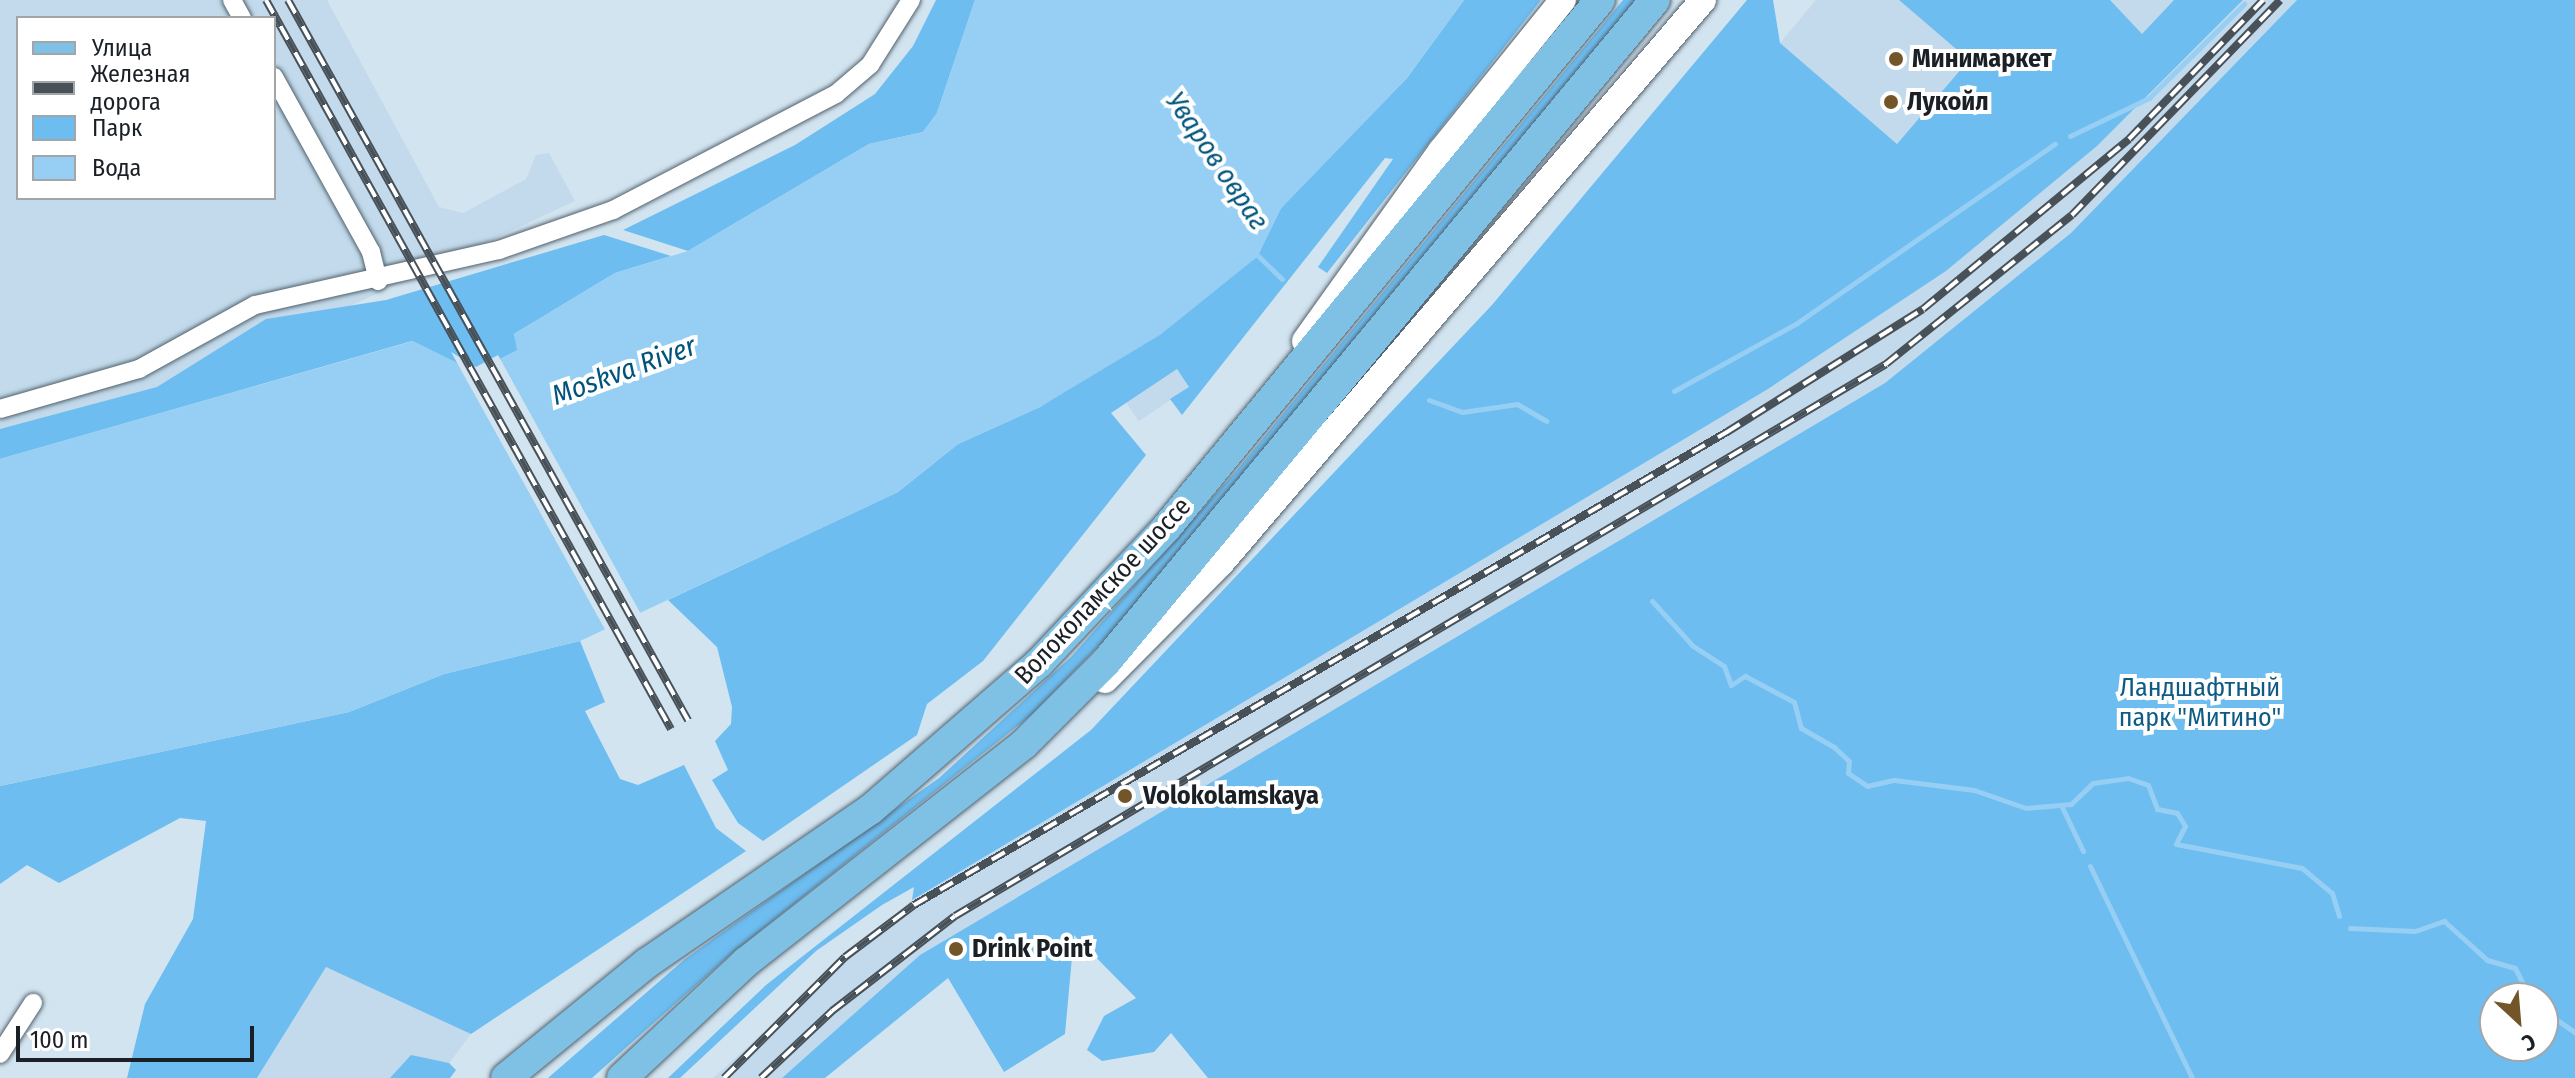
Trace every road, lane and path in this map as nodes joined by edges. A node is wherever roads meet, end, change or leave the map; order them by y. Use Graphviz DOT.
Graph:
graph roads {
  1 [pos="911,0"];
  2 [pos="1563,0"];
  3 [pos="1600,0"];
  4 [pos="1655,0"];
  5 [pos="1703,0"];
  6 [pos="276,81"];
  7 [pos="378,281"];
  8 [pos="1281,388"];
  9 [pos="0,409"];
  10 [pos="1024,744"];
  11 [pos="33,1003"];
  12 [pos="0,1054"];
  13 [pos="506,1078"];
  14 [pos="622,1078"];
  1 -- 7 [label="street"];
  2 -- 8 [label="main road"];
  3 -- 8 [label="main road, Волоколамское шоссе"];
  4 -- 10 [label="main road, Волоколамское шоссе"];
  5 -- 10 [label="main road, Волоколамское шоссе"];
  6 -- 7 [label="street"];
  7 -- 9 [label="street"];
  8 -- 13 [label="main road, Волоколамское шоссе"];
  10 -- 14 [label="main road, Волоколамское шоссе"];
  11 -- 12 [label="street"];
}
